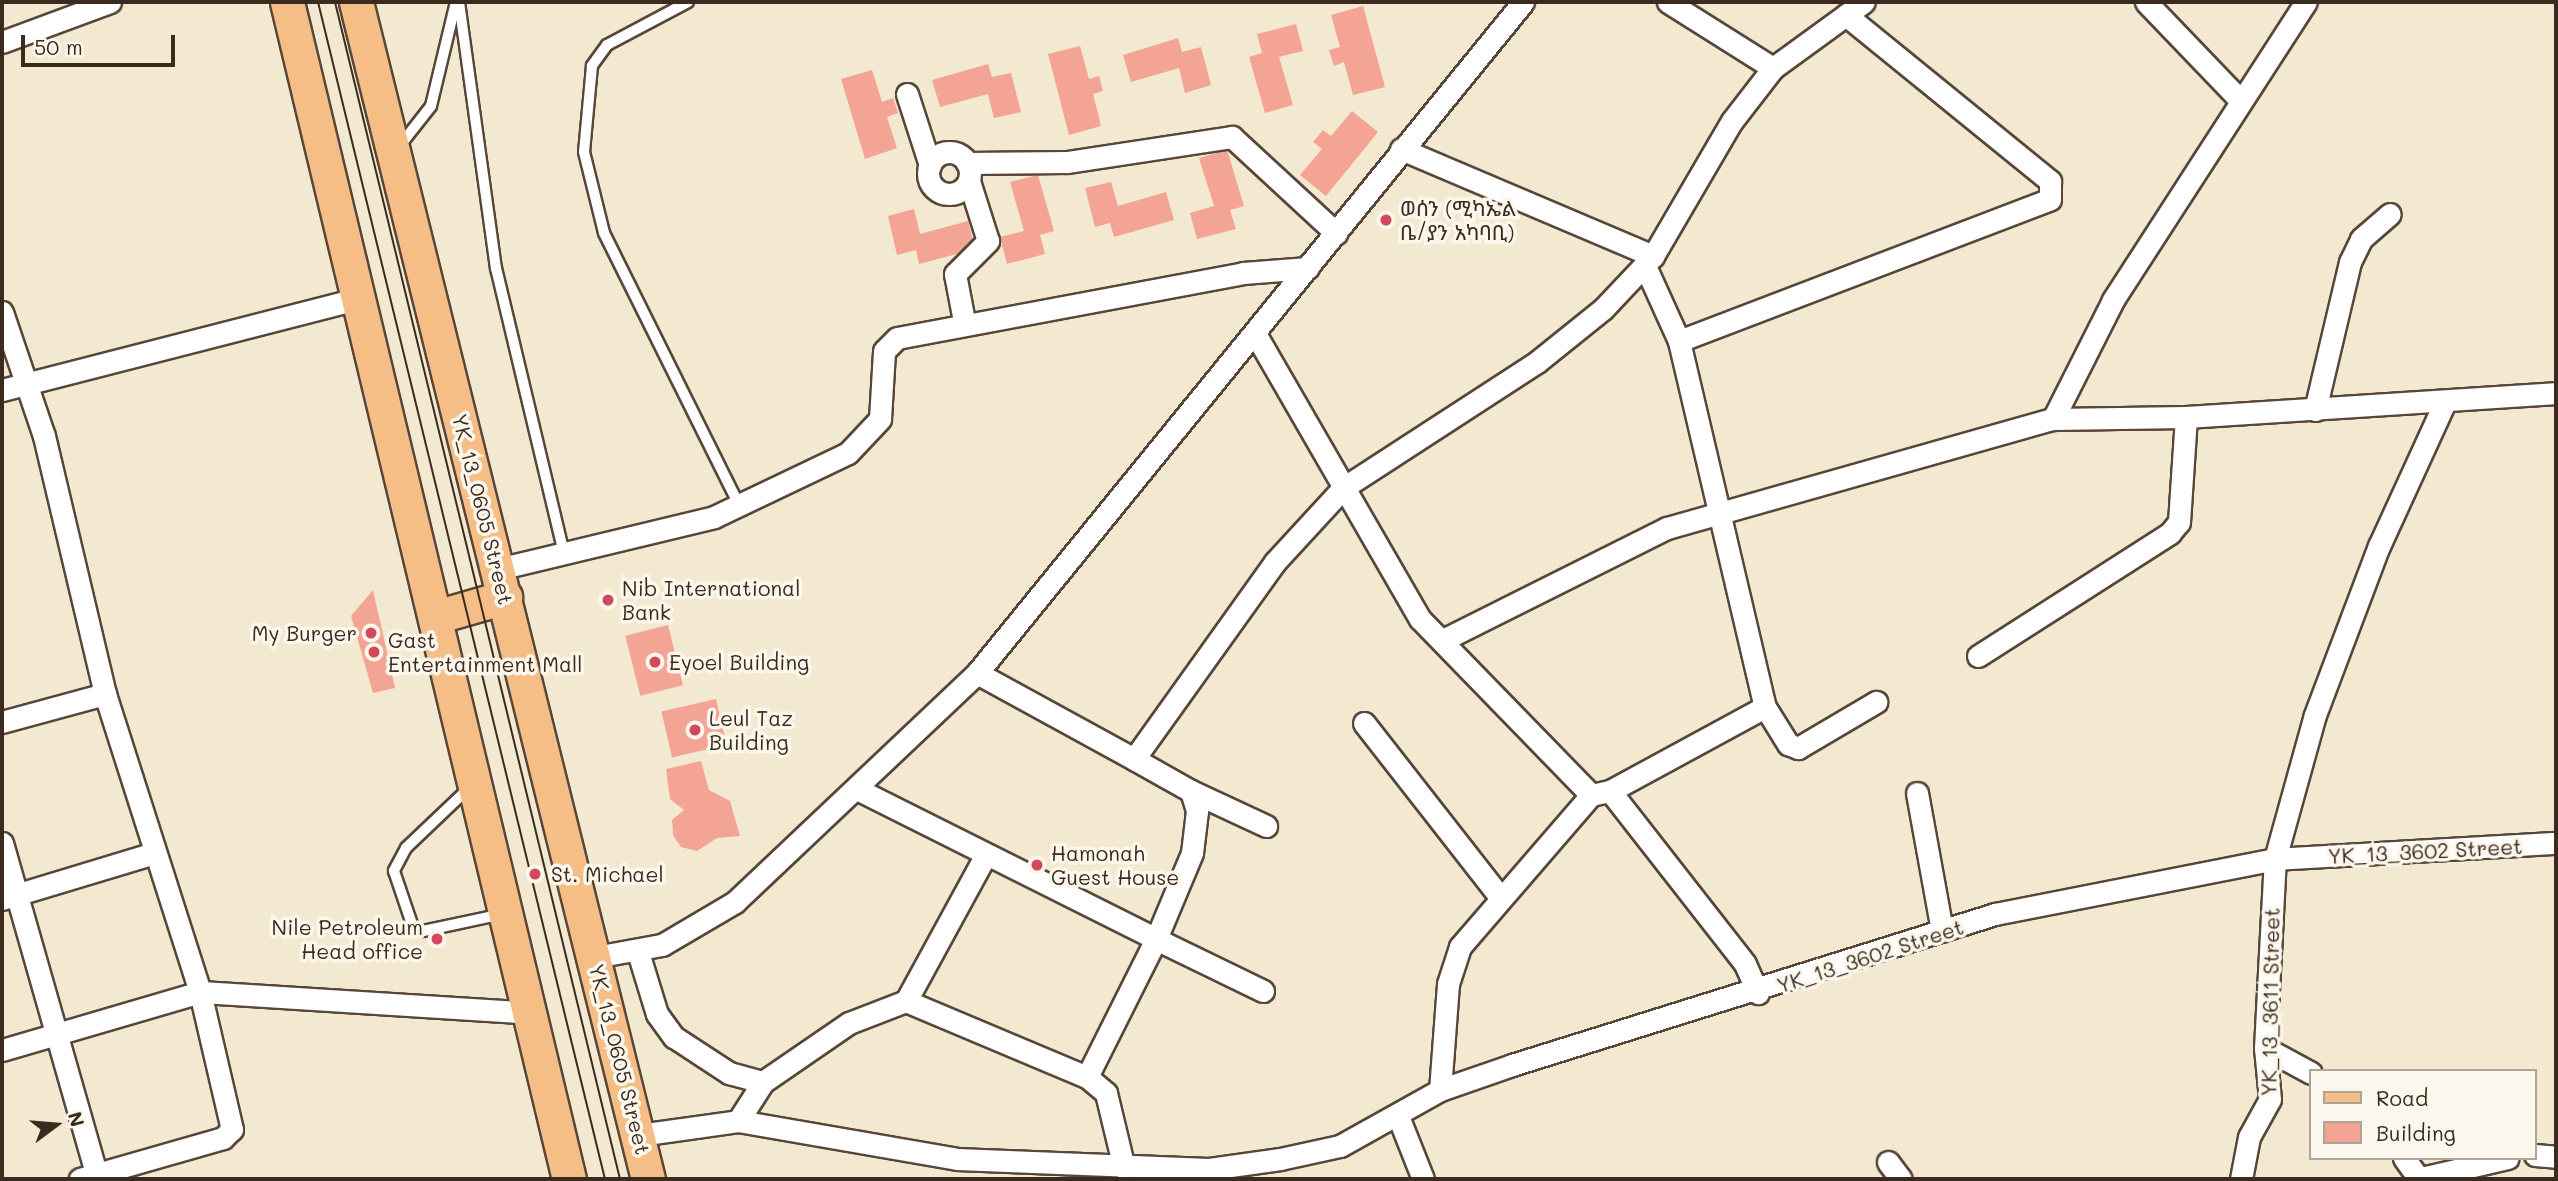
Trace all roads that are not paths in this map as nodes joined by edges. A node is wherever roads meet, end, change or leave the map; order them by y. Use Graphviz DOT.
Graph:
graph roads {
  1 [pos="110,2"];
  2 [pos="286,2"];
  3 [pos="356,2"];
  4 [pos="458,2"];
  5 [pos="688,2"];
  6 [pos="1523,2"];
  7 [pos="1668,2"];
  8 [pos="1864,2"];
  9 [pos="2146,2"];
  10 [pos="2306,2"];
  11 [pos="1846,15"];
  12 [pos="2,42"];
  13 [pos="1773,68"];
  14 [pos="908,94"];
  15 [pos="2239,99"];
  16 [pos="1401,149"];
  17 [pos="394,153"];
  18 [pos="930,165"];
  19 [pos="968,172"];
  20 [pos="2390,214"];
  21 [pos="1336,233"];
  22 [pos="1649,261"];
  23 [pos="1308,268"];
  24 [pos="356,299"];
  25 [pos="2,312"];
  26 [pos="964,321"];
  27 [pos="1256,335"];
  28 [pos="1679,341"];
  29 [pos="24,383"];
  30 [pos="2,390"];
  31 [pos="2556,393"];
  32 [pos="2444,404"];
  33 [pos="2315,410"];
  34 [pos="2186,417"];
  35 [pos="2053,419"];
  36 [pos="1343,488"];
  37 [pos="740,507"];
  38 [pos="1720,517"];
  39 [pos="564,553"];
  40 [pos="501,583"];
  41 [pos="439,616"];
  42 [pos="1443,640"];
  43 [pos="1978,656"];
  44 [pos="977,673"];
  45 [pos="105,694"];
  46 [pos="1876,702"];
  47 [pos="1765,707"];
  48 [pos="2,722"];
  49 [pos="1364,723"];
  50 [pos="1134,759"];
  51 [pos="477,780"];
  52 [pos="859,790"];
  53 [pos="1192,791"];
  54 [pos="1601,793"];
  55 [pos="1917,793"];
  56 [pos="1266,826"];
  57 [pos="2,843"];
  58 [pos="2556,843"];
  59 [pos="151,854"];
  60 [pos="986,854"];
  61 [pos="2275,859"];
  62 [pos="1500,896"];
  63 [pos="9,897"];
  64 [pos="508,913"];
  65 [pos="1942,930"];
  66 [pos="1156,939"];
  67 [pos="638,952"];
  68 [pos="595,957"];
  69 [pos="1263,991"];
  70 [pos="200,992"];
  71 [pos="1758,993"];
  72 [pos="906,1001"];
  73 [pos="532,1013"];
  74 [pos="54,1033"];
  75 [pos="2265,1048"];
  76 [pos="2,1050"];
  77 [pos="2310,1072"];
  78 [pos="1087,1077"];
  79 [pos="763,1082"];
  80 [pos="1440,1090"];
  81 [pos="1398,1116"];
  82 [pos="738,1121"];
  83 [pos="639,1135"];
  84 [pos="2537,1155"];
  85 [pos="2556,1157"];
  86 [pos="2405,1160"];
  87 [pos="2499,1160"];
  88 [pos="1888,1162"];
  89 [pos="1124,1168"];
  90 [pos="1210,1174"];
  91 [pos="91,1178"];
  92 [pos="569,1179"];
  93 [pos="648,1179"];
  94 [pos="1423,1179"];
  95 [pos="1901,1179"];
  96 [pos="2241,1179"];
  97 [pos="2418,1179"];
  1 -- 12 [label="street"];
  2 -- 24 [label="main road"];
  3 -- 17 [label="main road, YK_13_0605 Street"];
  4 -- 17 [label="lane"];
  4 -- 39 [label="lane"];
  5 -- 37 [label="lane"];
  6 -- 16 [label="street"];
  7 -- 13 [label="street"];
  8 -- 11 [label="street"];
  9 -- 15 [label="street"];
  10 -- 15 [label="street"];
  11 -- 13 [label="street"];
  11 -- 28 [label="street"];
  13 -- 22 [label="street"];
  14 -- 18 [label="street"];
  15 -- 35 [label="street"];
  16 -- 21 [label="street"];
  16 -- 22 [label="street"];
  17 -- 40 [label="main road, YK_13_0605 Street"];
  18 -- 19 [label="street"];
  18 -- 19 [label="street"];
  19 -- 21 [label="street"];
  19 -- 26 [label="street"];
  20 -- 33 [label="street"];
  21 -- 23 [label="street"];
  22 -- 28 [label="street"];
  22 -- 36 [label="street"];
  23 -- 26 [label="street"];
  23 -- 27 [label="street"];
  24 -- 29 [label="street"];
  24 -- 41 [label="main road"];
  25 -- 29 [label="street"];
  26 -- 37 [label="street"];
  27 -- 36 [label="street"];
  27 -- 44 [label="street"];
  28 -- 38 [label="street"];
  29 -- 30 [label="street"];
  29 -- 45 [label="street"];
  31 -- 32 [label="street"];
  32 -- 33 [label="street"];
  32 -- 61 [label="street, YK_13_3611 Street"];
  33 -- 34 [label="street"];
  34 -- 35 [label="street"];
  34 -- 43 [label="street"];
  35 -- 38 [label="street"];
  36 -- 42 [label="street"];
  36 -- 50 [label="street"];
  37 -- 39 [label="street"];
  38 -- 42 [label="street"];
  38 -- 47 [label="street"];
  39 -- 40 [label="street"];
  40 -- 41 [label="main road"];
  40 -- 68 [label="main road, YK_13_0605 Street"];
  41 -- 51 [label="main road"];
  42 -- 54 [label="street"];
  44 -- 50 [label="street"];
  44 -- 52 [label="street"];
  45 -- 48 [label="street"];
  45 -- 59 [label="street"];
  46 -- 47 [label="street"];
  47 -- 54 [label="street"];
  49 -- 62 [label="street"];
  50 -- 53 [label="street"];
  51 -- 64 [label="main road"];
  51 -- 64 [label="lane"];
  52 -- 60 [label="street"];
  52 -- 67 [label="street"];
  53 -- 56 [label="street"];
  53 -- 66 [label="street"];
  54 -- 62 [label="street"];
  54 -- 71 [label="street"];
  55 -- 65 [label="street"];
  57 -- 63 [label="street"];
  58 -- 61 [label="street, YK_13_3602 Street"];
  59 -- 63 [label="street"];
  59 -- 70 [label="street"];
  60 -- 66 [label="street"];
  60 -- 72 [label="street"];
  61 -- 65 [label="street, YK_13_3602 Street"];
  61 -- 75 [label="street, YK_13_3611 Street"];
  62 -- 80 [label="street"];
  63 -- 74 [label="street"];
  64 -- 73 [label="main road"];
  65 -- 71 [label="street, YK_13_3602 Street"];
  66 -- 69 [label="street"];
  66 -- 78 [label="street"];
  67 -- 68 [label="street"];
  67 -- 79 [label="street"];
  68 -- 83 [label="main road, YK_13_0605 Street"];
  70 -- 73 [label="street"];
  70 -- 74 [label="street"];
  70 -- 91 [label="street"];
  71 -- 80 [label="street, YK_13_3602 Street"];
  72 -- 78 [label="street"];
  72 -- 79 [label="street"];
  73 -- 92 [label="main road"];
  74 -- 76 [label="street"];
  74 -- 91 [label="street"];
  75 -- 77 [label="street"];
  75 -- 96 [label="street, YK_13_3611 Street"];
  78 -- 89 [label="street"];
  79 -- 82 [label="street"];
  80 -- 81 [label="street, YK_13_3602 Street"];
  81 -- 90 [label="street, YK_13_3602 Street"];
  81 -- 94 [label="street"];
  82 -- 83 [label="street, YK_13_3602 Street"];
  82 -- 89 [label="street, YK_13_3602 Street"];
  83 -- 93 [label="main road, YK_13_0605 Street"];
  84 -- 85 [label="street"];
  86 -- 97 [label="street"];
  87 -- 97 [label="street"];
  88 -- 95 [label="street"];
  89 -- 90 [label="street, YK_13_3602 Street"];
}
